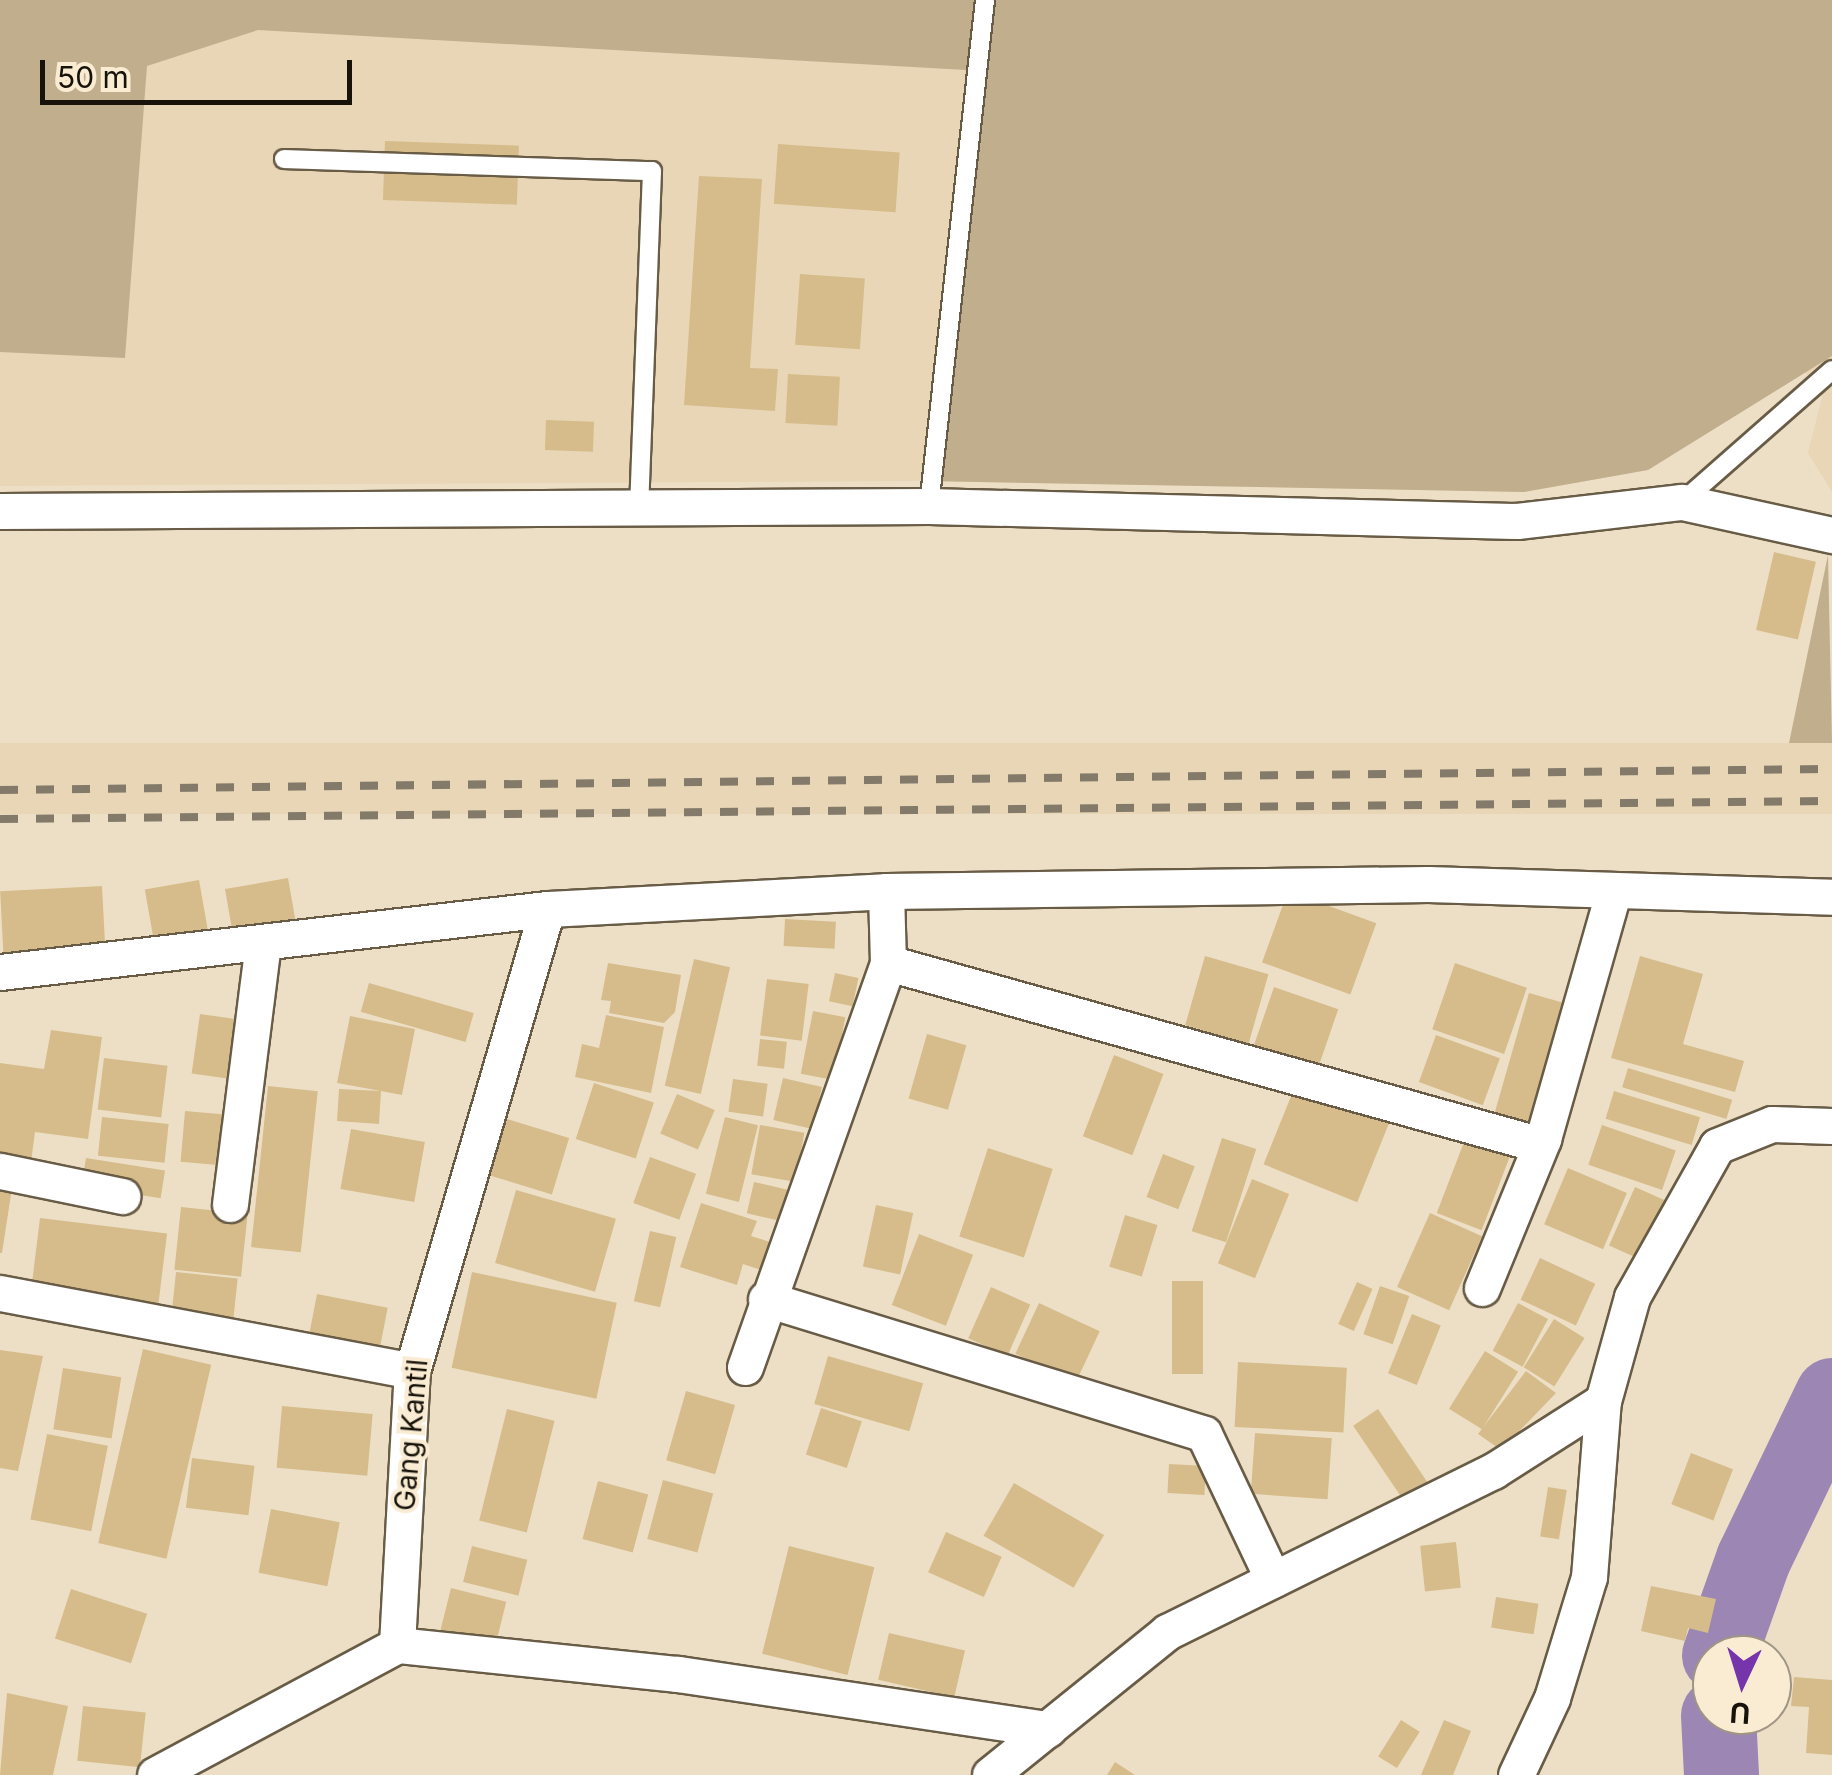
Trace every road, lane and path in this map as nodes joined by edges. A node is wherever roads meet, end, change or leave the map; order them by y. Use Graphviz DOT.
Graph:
graph roads {
  1 [pos="985,0"];
  2 [pos="284,159"];
  3 [pos="1832,370"];
  4 [pos="1682,502"];
  5 [pos="929,506"];
  6 [pos="639,510"];
  7 [pos="0,511"];
  8 [pos="1832,535"];
  9 [pos="886,890"];
  10 [pos="1613,893"];
  11 [pos="1832,898"];
  12 [pos="547,909"];
  13 [pos="263,943"];
  14 [pos="888,963"];
  15 [pos="0,972"];
  16 [pos="1832,1126"];
  17 [pos="1534,1143"];
  18 [pos="0,1171"];
  19 [pos="122,1196"];
  20 [pos="230,1204"];
  21 [pos="1482,1288"];
  22 [pos="0,1292"];
  23 [pos="766,1299"];
  24 [pos="745,1366"];
  25 [pos="412,1371"];
  26 [pos="1603,1401"];
  27 [pos="1272,1579"];
  28 [pos="397,1645"];
  29 [pos="1048,1730"];
  30 [pos="155,1775"];
  31 [pos="990,1775"];
  32 [pos="1516,1775"];
  1 -- 5 [label="lane"];
  2 -- 6 [label="lane"];
  3 -- 4 [label="lane"];
  4 -- 5 [label="street"];
  4 -- 8 [label="street"];
  5 -- 6 [label="street"];
  6 -- 7 [label="street"];
  9 -- 10 [label="street"];
  9 -- 12 [label="street"];
  9 -- 14 [label="street"];
  10 -- 11 [label="street"];
  10 -- 17 [label="street"];
  12 -- 13 [label="street"];
  12 -- 25 [label="street, Gang Kantil"];
  13 -- 15 [label="street"];
  13 -- 20 [label="street"];
  14 -- 17 [label="street"];
  14 -- 23 [label="street"];
  16 -- 26 [label="street"];
  17 -- 21 [label="street"];
  18 -- 19 [label="street"];
  22 -- 25 [label="street"];
  23 -- 24 [label="street"];
  23 -- 27 [label="street"];
  25 -- 28 [label="street, Gang Kantil"];
  26 -- 27 [label="street"];
  26 -- 32 [label="street"];
  27 -- 29 [label="street"];
  28 -- 29 [label="street"];
  28 -- 30 [label="street"];
  29 -- 31 [label="street"];
}
